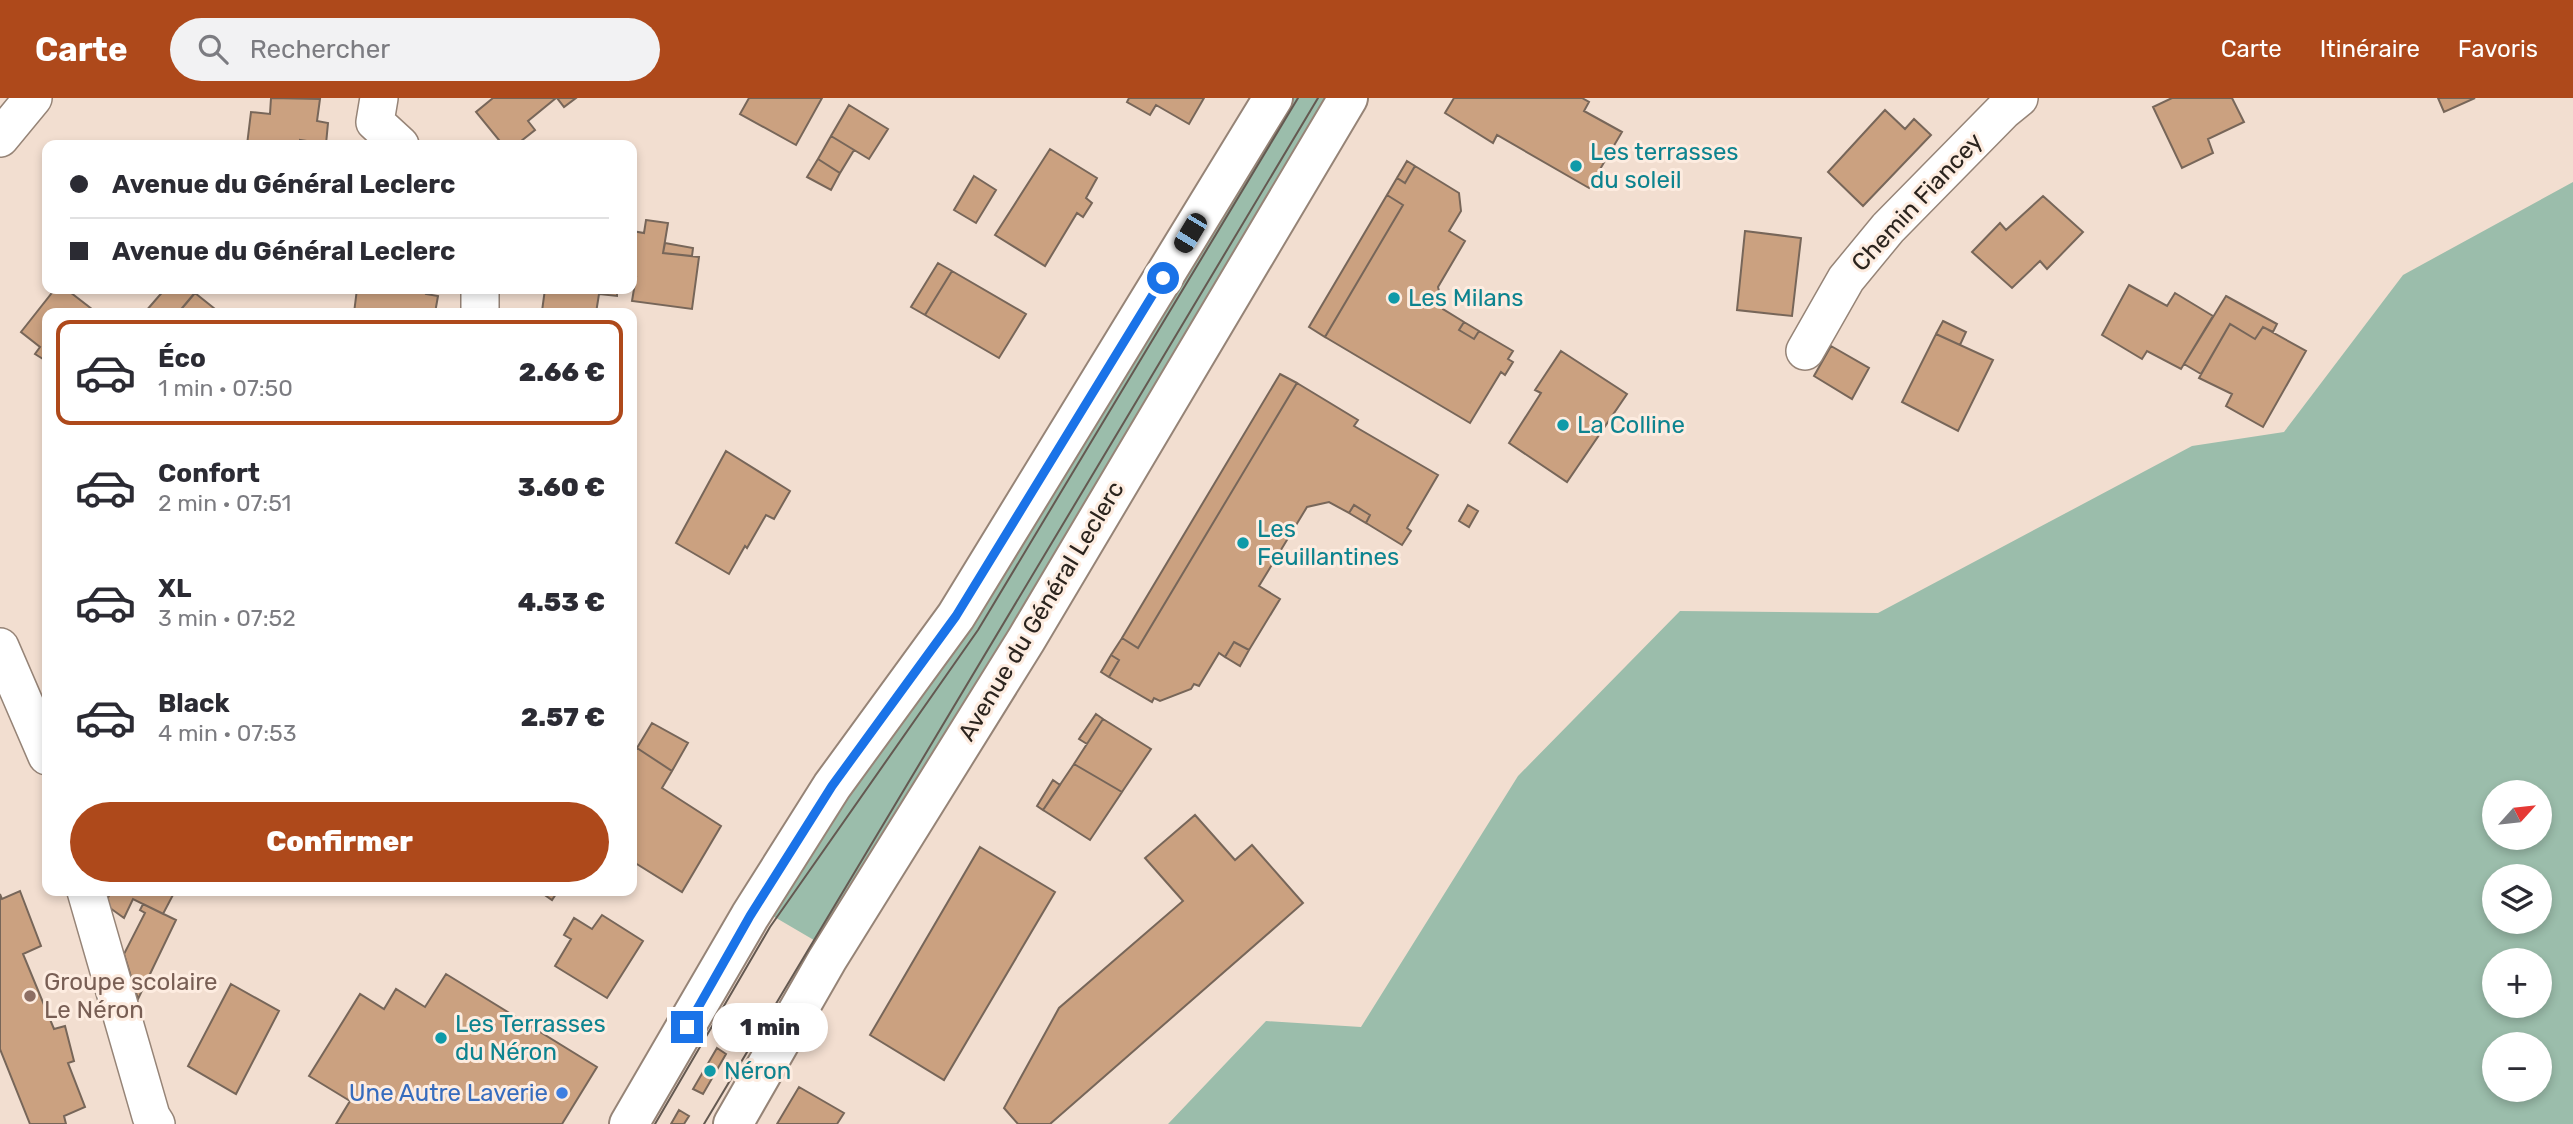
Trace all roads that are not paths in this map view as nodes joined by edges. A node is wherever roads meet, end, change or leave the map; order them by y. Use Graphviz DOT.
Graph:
graph roads {
  1 [pos="33,98"];
  2 [pos="379,98"];
  3 [pos="1273,98"];
  4 [pos="1348,98"];
  5 [pos="2019,98"];
  6 [pos="0,138"];
  7 [pos="395,140"];
  8 [pos="1805,351"];
  9 [pos="0,647"];
  10 [pos="42,744"];
  11 [pos="87,896"];
  12 [pos="156,1124"];
  13 [pos="629,1124"];
  14 [pos="733,1124"];
  1 -- 6 [label="street"];
  2 -- 7 [label="street"];
  3 -- 13 [label="main road"];
  4 -- 14 [label="main road, Avenue du Général Leclerc"];
  5 -- 8 [label="street, Chemin Fiancey"];
  9 -- 10 [label="street"];
  11 -- 12 [label="street"];
}
